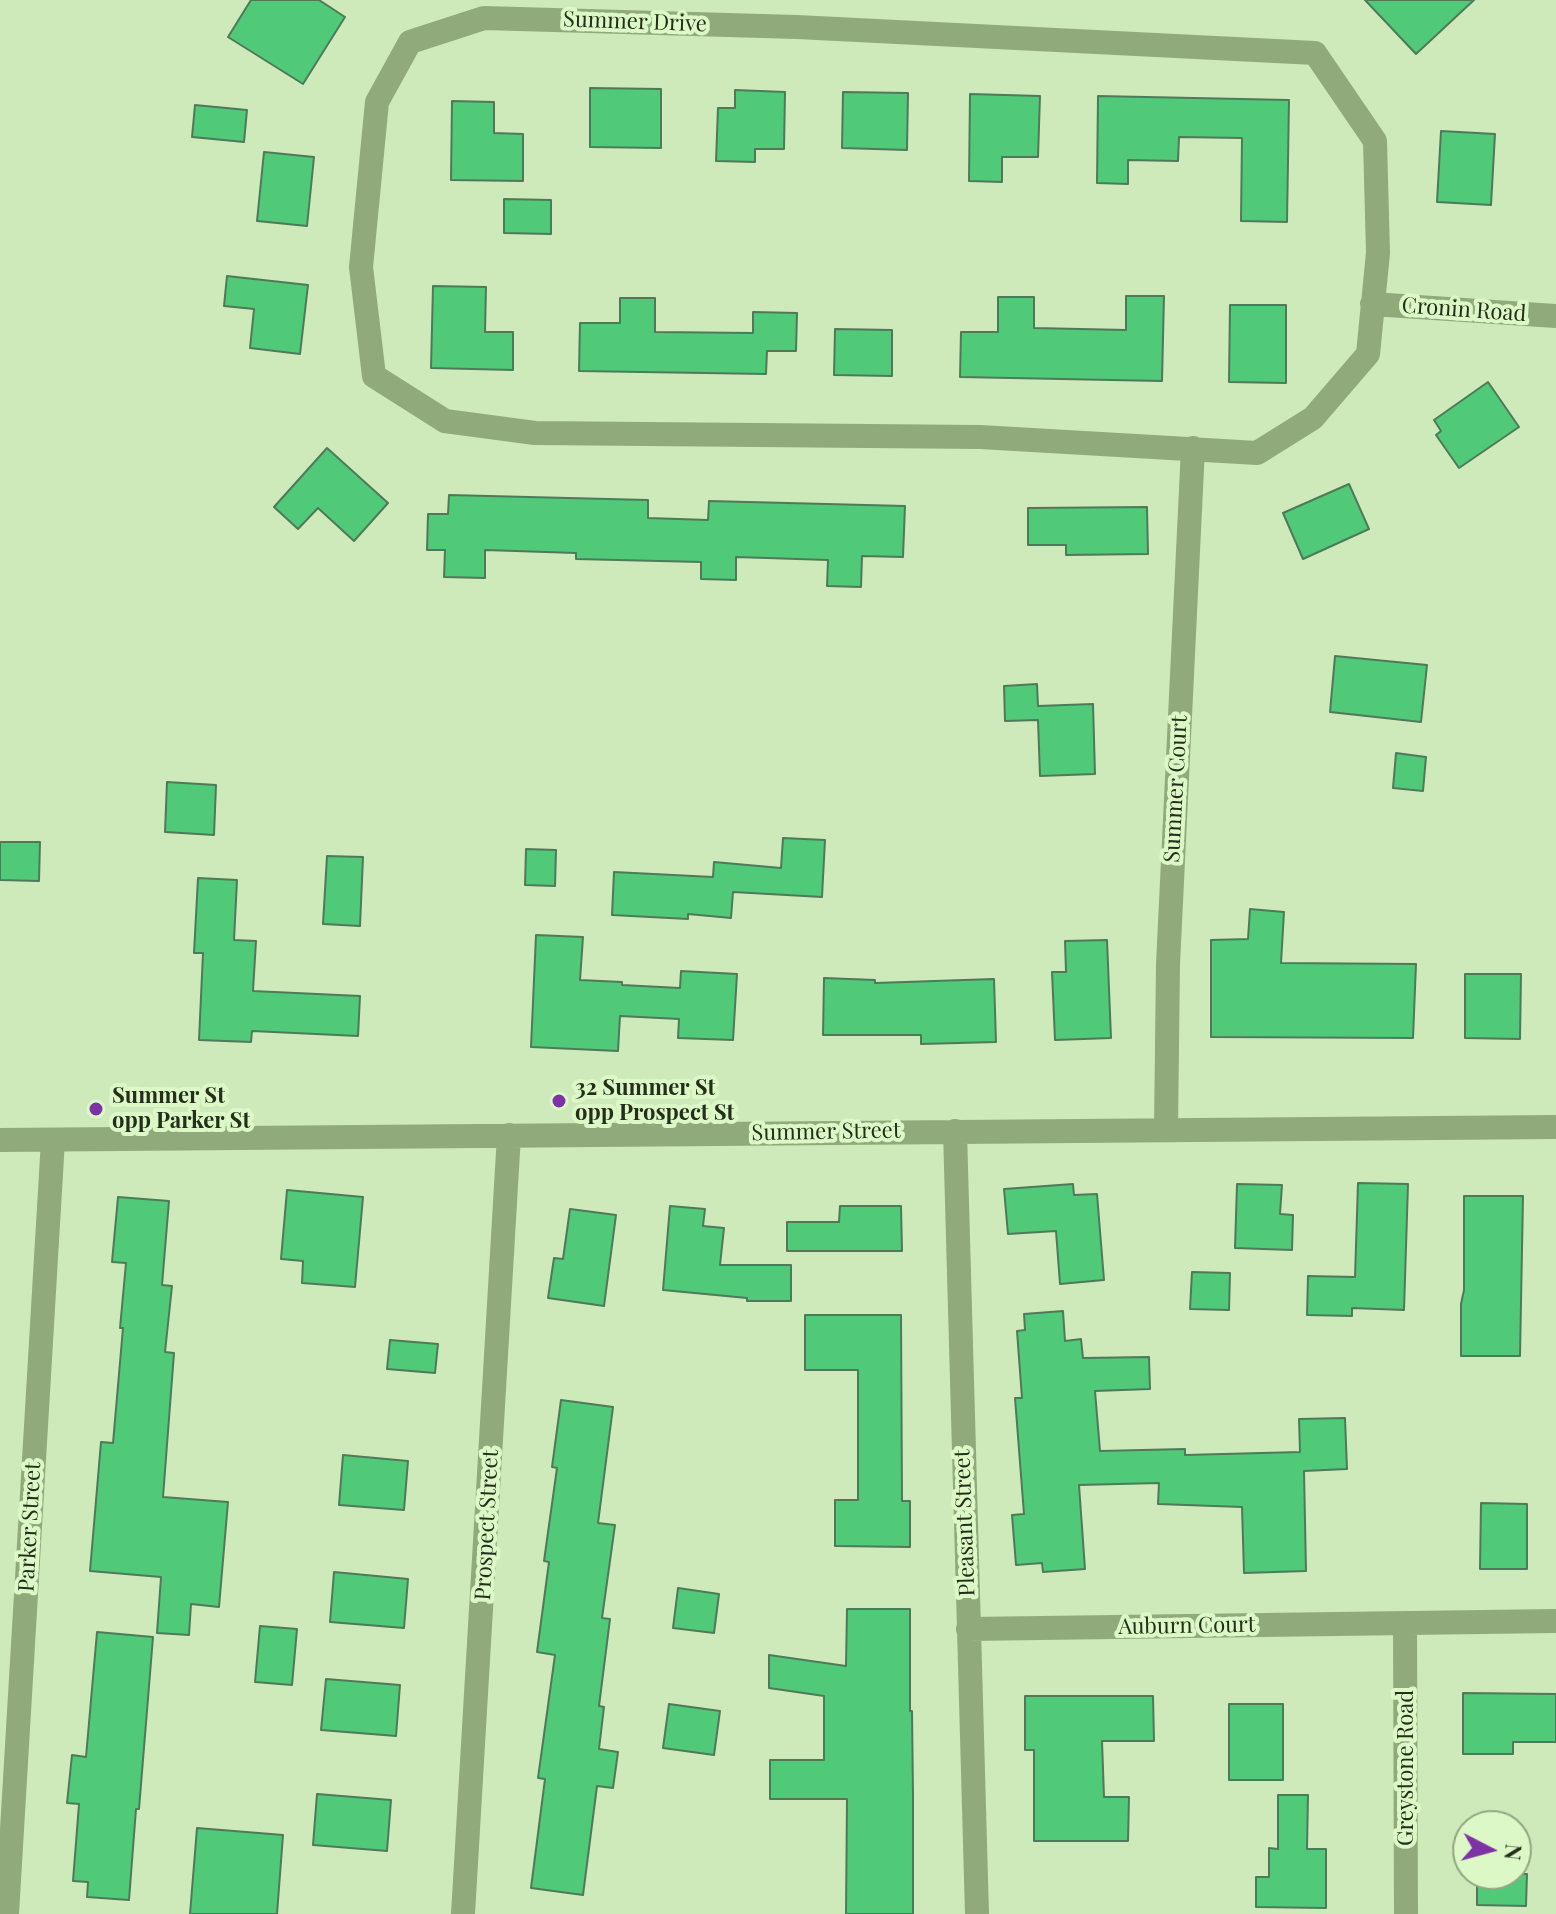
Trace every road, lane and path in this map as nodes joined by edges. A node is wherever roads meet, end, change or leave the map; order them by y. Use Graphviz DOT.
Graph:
graph roads {
  1 [pos="1372,304"];
  2 [pos="1556,316"];
  3 [pos="1193,448"];
  4 [pos="1556,1127"];
  5 [pos="1166,1129"];
  6 [pos="955,1131"];
  7 [pos="509,1135"];
  8 [pos="0,1140"];
  9 [pos="53,1140"];
  10 [pos="1556,1621"];
  11 [pos="1405,1623"];
  12 [pos="968,1629"];
  13 [pos="7,1914"];
  14 [pos="463,1914"];
  15 [pos="977,1914"];
  16 [pos="1406,1914"];
  1 -- 2 [label="street, Cronin Road"];
  1 -- 3 [label="street, Summer Drive"];
  1 -- 3 [label="street, Summer Drive"];
  3 -- 5 [label="street, Summer Court"];
  4 -- 5 [label="street, Summer Street"];
  5 -- 6 [label="street, Summer Street"];
  6 -- 7 [label="street, Summer Street"];
  6 -- 12 [label="street, Pleasant Street"];
  7 -- 9 [label="street, Summer Street"];
  7 -- 14 [label="street, Prospect Street"];
  8 -- 9 [label="street, Summer Street"];
  9 -- 13 [label="street, Parker Street"];
  10 -- 11 [label="street, Auburn Court"];
  11 -- 12 [label="street, Auburn Court"];
  11 -- 16 [label="street, Greystone Road"];
  12 -- 15 [label="street, Pleasant Street"];
}
